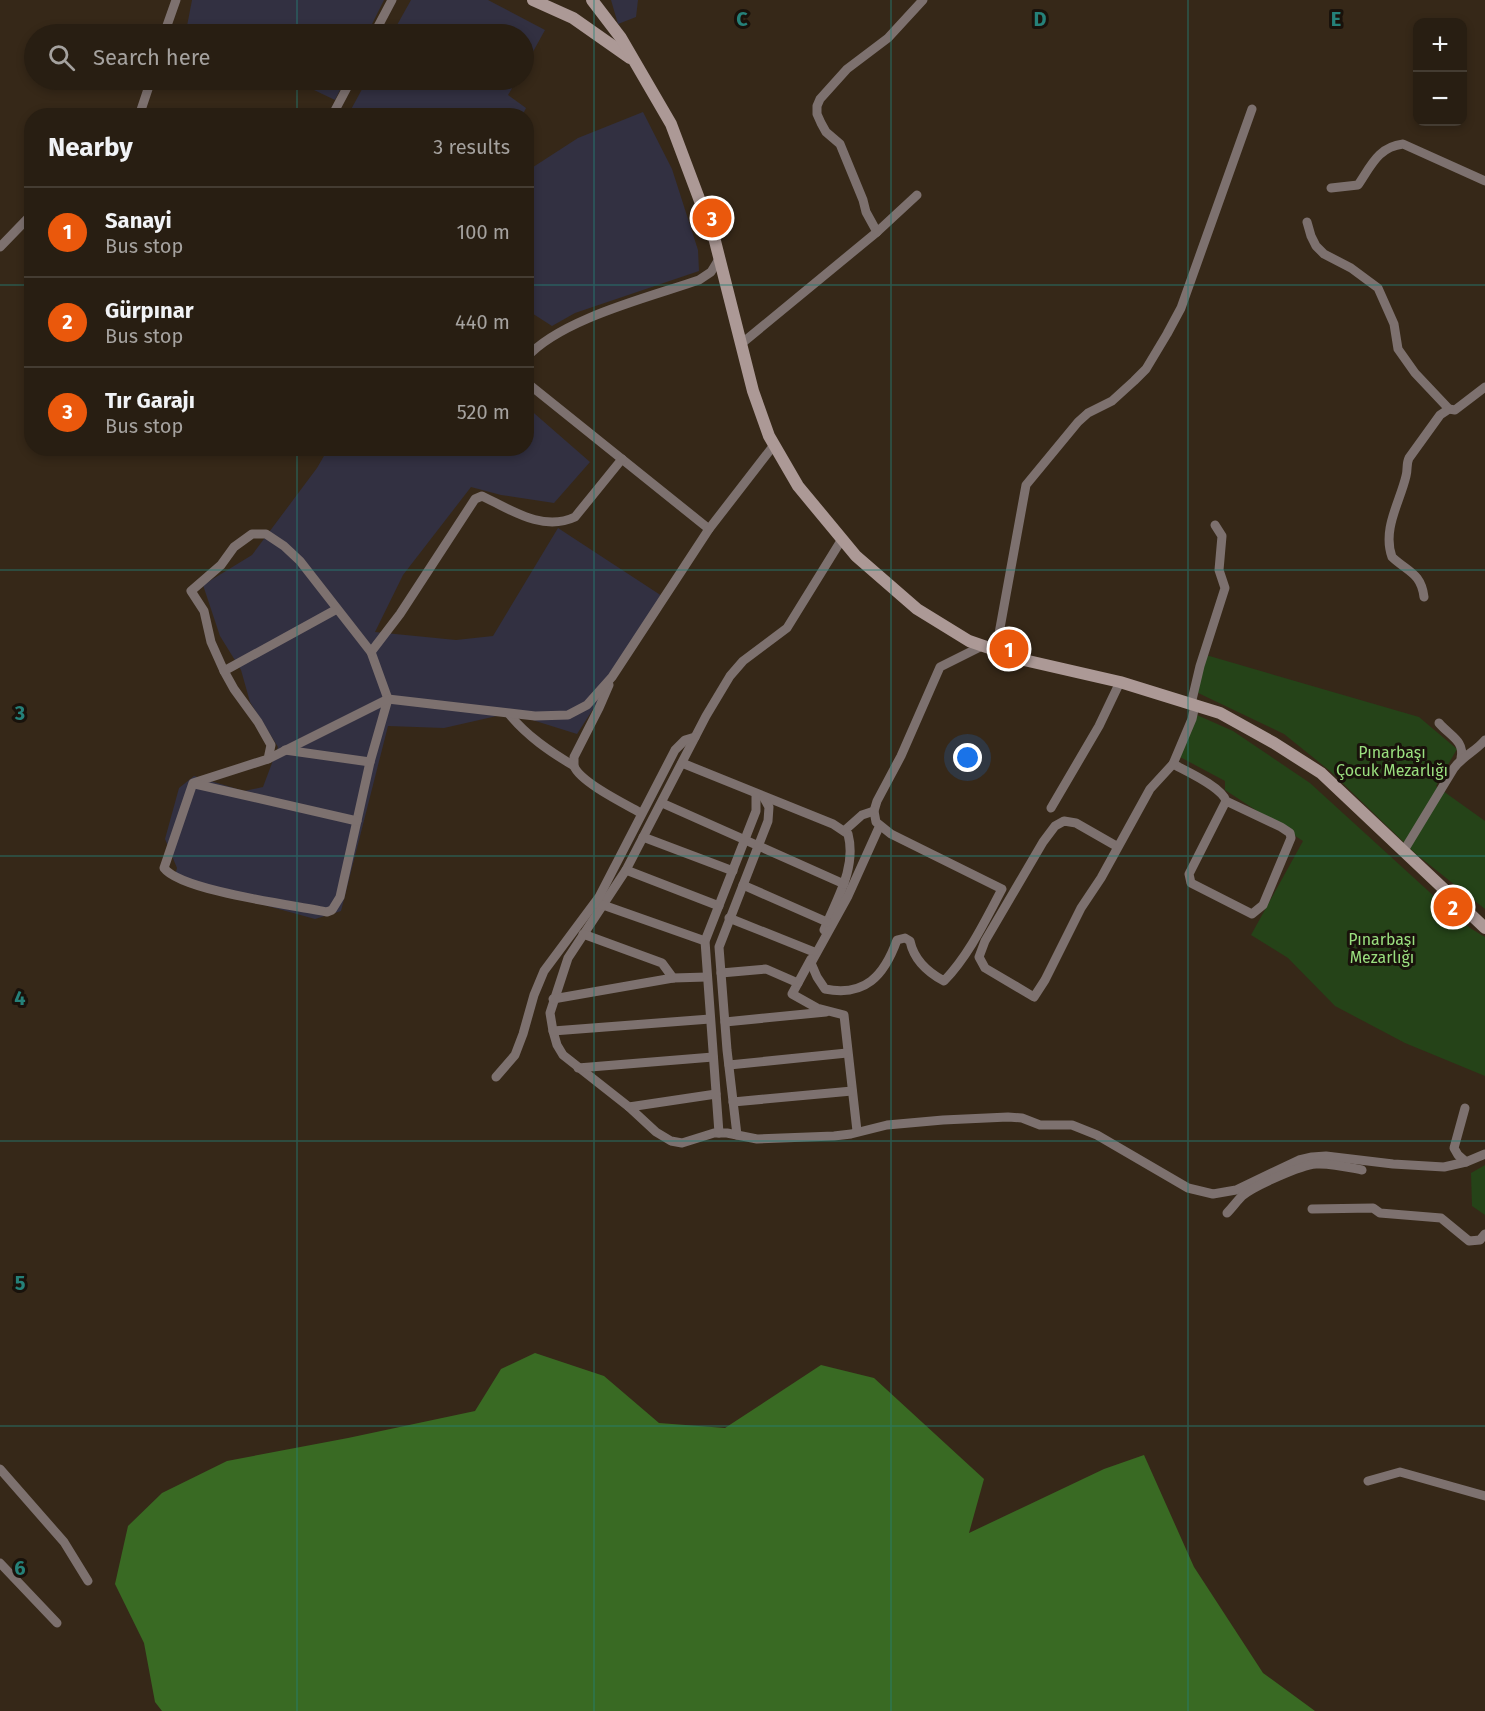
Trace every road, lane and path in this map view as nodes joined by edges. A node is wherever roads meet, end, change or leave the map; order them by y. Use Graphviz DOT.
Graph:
graph roads {
  1 [pos="176,0"];
  2 [pos="392,0"];
  3 [pos="554,0"];
  4 [pos="592,0"];
  5 [pos="923,0"];
  6 [pos="537,1"];
  7 [pos="168,24"];
  8 [pos="379,24"];
  9 [pos="633,60"];
  10 [pos="148,90"];
  11 [pos="346,90"];
  12 [pos="142,108"];
  13 [pos="336,108"];
  14 [pos="1252,109"];
  15 [pos="1485,181"];
  16 [pos="1331,188"];
  17 [pos="917,195"];
  18 [pos="24,222"];
  19 [pos="1306,222"];
  20 [pos="877,232"];
  21 [pos="0,247"];
  22 [pos="719,259"];
  23 [pos="741,344"];
  24 [pos="534,351"];
  25 [pos="1485,387"];
  26 [pos="534,388"];
  27 [pos="1449,409"];
  28 [pos="774,445"];
  29 [pos="622,459"];
  30 [pos="1215,525"];
  31 [pos="709,530"];
  32 [pos="842,539"];
  33 [pos="1424,597"];
  34 [pos="337,609"];
  35 [pos="982,646"];
  36 [pos="996,650"];
  37 [pos="371,652"];
  38 [pos="224,671"];
  39 [pos="612,677"];
  40 [pos="1120,682"];
  41 [pos="388,699"];
  42 [pos="1193,704"];
  43 [pos="509,714"];
  44 [pos="1440,723"];
  45 [pos="695,737"];
  46 [pos="1485,740"];
  47 [pos="285,750"];
  48 [pos="1461,758"];
  49 [pos="268,759"];
  50 [pos="370,762"];
  51 [pos="682,763"];
  52 [pos="1173,764"];
  53 [pos="574,766"];
  54 [pos="193,783"];
  55 [pos="760,796"];
  56 [pos="1226,801"];
  57 [pos="662,803"];
  58 [pos="1051,808"];
  59 [pos="874,811"];
  60 [pos="641,813"];
  61 [pos="357,821"];
  62 [pos="880,825"];
  63 [pos="844,831"];
  64 [pos="643,837"];
  65 [pos="746,840"];
  66 [pos="758,845"];
  67 [pos="1118,847"];
  68 [pos="1403,852"];
  69 [pos="626,870"];
  70 [pos="733,871"];
  71 [pos="844,884"];
  72 [pos="743,885"];
  73 [pos="603,904"];
  74 [pos="719,906"];
  75 [pos="729,918"];
  76 [pos="827,922"];
  77 [pos="1485,928"];
  78 [pos="584,934"];
  79 [pos="705,941"];
  80 [pos="814,952"];
  81 [pos="721,973"];
  82 [pos="707,977"];
  83 [pos="673,978"];
  84 [pos="798,983"];
  85 [pos="553,999"];
  86 [pos="831,1012"];
  87 [pos="710,1019"];
  88 [pos="725,1022"];
  89 [pos="553,1031"];
  90 [pos="847,1053"];
  91 [pos="713,1057"];
  92 [pos="729,1065"];
  93 [pos="578,1068"];
  94 [pos="496,1077"];
  95 [pos="852,1091"];
  96 [pos="716,1094"];
  97 [pos="733,1102"];
  98 [pos="629,1107"];
  99 [pos="1465,1108"];
  100 [pos="857,1131"];
  101 [pos="719,1133"];
  102 [pos="737,1135"];
  103 [pos="1485,1154"];
  104 [pos="1466,1162"];
  105 [pos="1362,1170"];
  106 [pos="1312,1209"];
  107 [pos="1227,1214"];
  108 [pos="1485,1234"];
  109 [pos="0,1469"];
  110 [pos="1368,1481"];
  111 [pos="1485,1496"];
  112 [pos="0,1563"];
  113 [pos="88,1581"];
  114 [pos="57,1623"];
  1 -- 7 [label="street"];
  2 -- 8 [label="street"];
  3 -- 6 [label="main road"];
  4 -- 9 [label="main road"];
  5 -- 20 [label="street"];
  6 -- 9 [label="main road"];
  9 -- 22 [label="main road"];
  10 -- 12 [label="street"];
  11 -- 13 [label="street"];
  14 -- 36 [label="street"];
  15 -- 16 [label="street"];
  17 -- 20 [label="street"];
  18 -- 21 [label="street"];
  19 -- 27 [label="street"];
  20 -- 23 [label="street"];
  22 -- 23 [label="main road"];
  22 -- 24 [label="street"];
  23 -- 28 [label="main road"];
  25 -- 27 [label="street"];
  26 -- 29 [label="street"];
  27 -- 33 [label="street"];
  28 -- 31 [label="street"];
  28 -- 32 [label="main road"];
  29 -- 31 [label="street"];
  29 -- 37 [label="street"];
  30 -- 42 [label="street"];
  31 -- 39 [label="street"];
  32 -- 35 [label="main road"];
  32 -- 45 [label="street"];
  34 -- 37 [label="street"];
  34 -- 38 [label="street"];
  34 -- 38 [label="street"];
  35 -- 36 [label="main road"];
  35 -- 59 [label="street"];
  36 -- 40 [label="main road"];
  37 -- 41 [label="street"];
  38 -- 49 [label="street"];
  39 -- 43 [label="street"];
  39 -- 53 [label="street"];
  40 -- 42 [label="main road"];
  40 -- 58 [label="street"];
  41 -- 43 [label="street"];
  41 -- 47 [label="street"];
  41 -- 50 [label="street"];
  42 -- 52 [label="street"];
  42 -- 68 [label="main road"];
  43 -- 53 [label="street"];
  44 -- 48 [label="street"];
  45 -- 51 [label="street"];
  45 -- 60 [label="street"];
  46 -- 48 [label="street"];
  47 -- 49 [label="street"];
  47 -- 50 [label="street"];
  48 -- 68 [label="street"];
  49 -- 54 [label="street"];
  50 -- 61 [label="street"];
  51 -- 55 [label="street"];
  51 -- 57 [label="street"];
  52 -- 56 [label="street"];
  52 -- 67 [label="street"];
  53 -- 60 [label="street"];
  54 -- 61 [label="street"];
  54 -- 61 [label="street"];
  55 -- 63 [label="street"];
  55 -- 65 [label="street"];
  55 -- 66 [label="street"];
  56 -- 56 [label="street"];
  57 -- 64 [label="street"];
  57 -- 65 [label="street"];
  59 -- 62 [label="street"];
  59 -- 63 [label="street"];
  60 -- 94 [label="street"];
  62 -- 62 [label="street"];
  63 -- 71 [label="street"];
  64 -- 69 [label="street"];
  64 -- 70 [label="street"];
  65 -- 66 [label="street"];
  65 -- 70 [label="street"];
  66 -- 71 [label="street"];
  66 -- 72 [label="street"];
  67 -- 67 [label="street"];
  68 -- 77 [label="main road"];
  69 -- 73 [label="street"];
  69 -- 74 [label="street"];
  70 -- 74 [label="street"];
  71 -- 76 [label="street"];
  72 -- 75 [label="street"];
  72 -- 76 [label="street"];
  73 -- 78 [label="street"];
  73 -- 79 [label="street"];
  74 -- 79 [label="street"];
  75 -- 80 [label="street"];
  75 -- 81 [label="street"];
  76 -- 80 [label="street"];
  78 -- 83 [label="street"];
  78 -- 85 [label="street"];
  79 -- 82 [label="street"];
  80 -- 84 [label="street"];
  81 -- 84 [label="street"];
  81 -- 88 [label="street"];
  82 -- 83 [label="street"];
  82 -- 87 [label="street"];
  83 -- 85 [label="street"];
  84 -- 86 [label="street"];
  85 -- 89 [label="street"];
  86 -- 88 [label="street"];
  86 -- 90 [label="street"];
  87 -- 89 [label="street"];
  87 -- 91 [label="street"];
  88 -- 92 [label="street"];
  89 -- 93 [label="street"];
  90 -- 92 [label="street"];
  90 -- 95 [label="street"];
  91 -- 93 [label="street"];
  91 -- 96 [label="street"];
  92 -- 97 [label="street"];
  93 -- 98 [label="street"];
  95 -- 97 [label="street"];
  95 -- 100 [label="street"];
  96 -- 98 [label="street"];
  96 -- 101 [label="street"];
  97 -- 102 [label="street"];
  98 -- 101 [label="street"];
  99 -- 104 [label="street"];
  100 -- 102 [label="street"];
  100 -- 104 [label="street"];
  101 -- 102 [label="street"];
  103 -- 104 [label="street"];
  105 -- 107 [label="street"];
  106 -- 108 [label="street"];
  109 -- 113 [label="street"];
  110 -- 111 [label="street"];
  112 -- 114 [label="street"];
}
